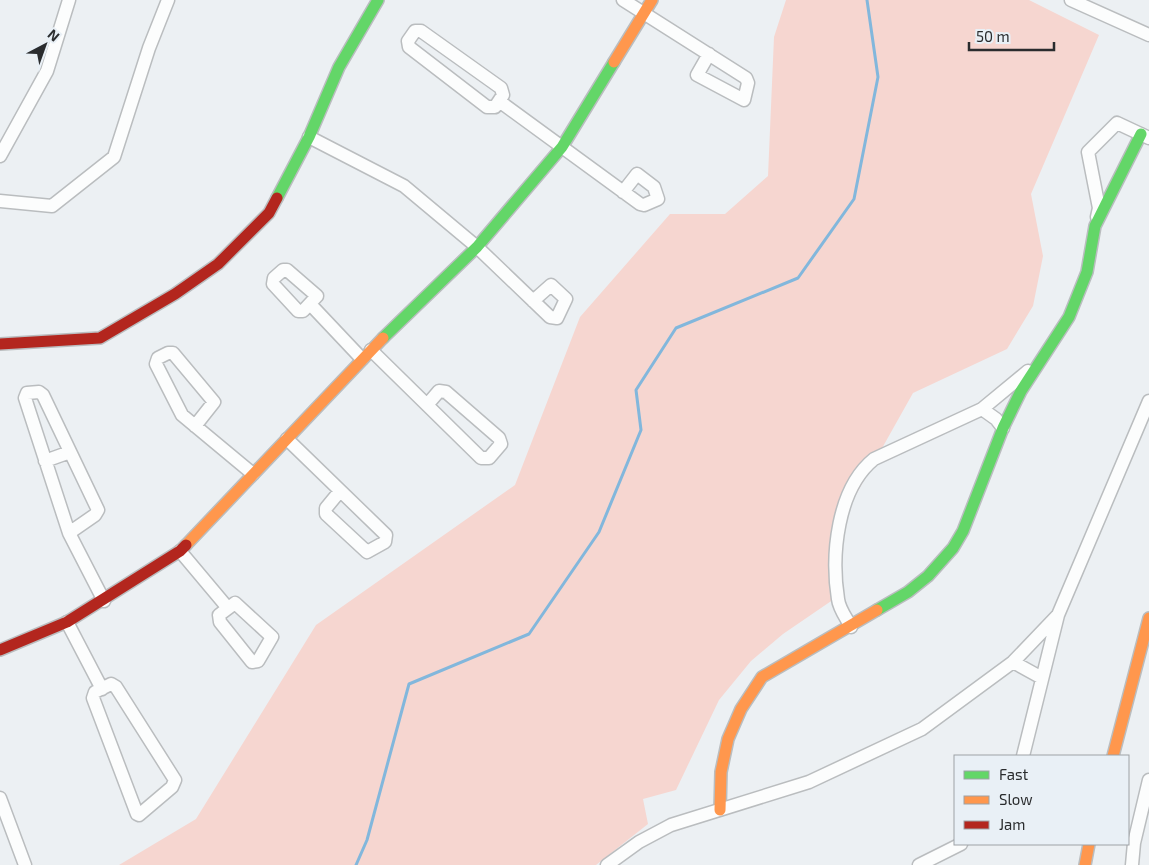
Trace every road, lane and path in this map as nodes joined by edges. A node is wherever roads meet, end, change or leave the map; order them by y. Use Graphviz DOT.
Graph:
graph roads {
  1 [pos="69,0"];
  2 [pos="168,0"];
  3 [pos="378,0"];
  4 [pos="623,0"];
  5 [pos="652,0"];
  6 [pos="1071,0"];
  7 [pos="644,13"];
  8 [pos="1149,35"];
  9 [pos="708,54"];
  10 [pos="499,101"];
  11 [pos="1145,136"];
  12 [pos="309,137"];
  13 [pos="562,147"];
  14 [pos="0,156"];
  15 [pos="623,192"];
  16 [pos="0,201"];
  17 [pos="1095,226"];
  18 [pos="477,247"];
  19 [pos="533,301"];
  20 [pos="311,305"];
  21 [pos="0,344"];
  22 [pos="367,355"];
  23 [pos="1043,357"];
  24 [pos="1149,401"];
  25 [pos="427,405"];
  26 [pos="982,409"];
  27 [pos="196,426"];
  28 [pos="1003,428"];
  29 [pos="287,439"];
  30 [pos="70,452"];
  31 [pos="45,460"];
  32 [pos="253,474"];
  33 [pos="340,491"];
  34 [pos="70,533"];
  35 [pos="180,551"];
  36 [pos="104,601"];
  37 [pos="227,607"];
  38 [pos="1058,615"];
  39 [pos="1149,618"];
  40 [pos="68,622"];
  41 [pos="851,627"];
  42 [pos="0,650"];
  43 [pos="1013,662"];
  44 [pos="1042,678"];
  45 [pos="102,689"];
  46 [pos="1023,755"];
  47 [pos="1113,755"];
  48 [pos="1149,780"];
  49 [pos="0,798"];
  50 [pos="720,810"];
  51 [pos="4,824"];
  52 [pos="960,845"];
  53 [pos="1087,848"];
  54 [pos="25,865"];
  55 [pos="607,865"];
  56 [pos="919,865"];
  57 [pos="1075,865"];
  58 [pos="1085,865"];
  59 [pos="1132,865"];
  1 -- 14 [label="street"];
  2 -- 16 [label="street"];
  3 -- 12 [label="street"];
  4 -- 7 [label="street"];
  5 -- 7 [label="street"];
  6 -- 8 [label="street"];
  7 -- 9 [label="street"];
  7 -- 13 [label="street"];
  10 -- 10 [label="street"];
  10 -- 13 [label="street"];
  11 -- 17 [label="street"];
  11 -- 17 [label="street"];
  12 -- 18 [label="street"];
  12 -- 21 [label="street"];
  13 -- 15 [label="street"];
  13 -- 18 [label="street"];
  17 -- 23 [label="street"];
  18 -- 19 [label="street"];
  18 -- 22 [label="street"];
  20 -- 22 [label="street"];
  22 -- 25 [label="street"];
  22 -- 29 [label="street"];
  23 -- 26 [label="street"];
  23 -- 28 [label="street"];
  24 -- 38 [label="street"];
  25 -- 25 [label="street"];
  26 -- 28 [label="street"];
  26 -- 41 [label="street"];
  27 -- 27 [label="street"];
  27 -- 32 [label="street"];
  28 -- 41 [label="street"];
  29 -- 32 [label="street"];
  29 -- 33 [label="street"];
  30 -- 31 [label="street"];
  30 -- 31 [label="street"];
  30 -- 34 [label="street"];
  31 -- 34 [label="street"];
  32 -- 35 [label="street"];
  33 -- 33 [label="street"];
  34 -- 36 [label="street"];
  35 -- 36 [label="street"];
  35 -- 37 [label="street"];
  36 -- 40 [label="street"];
  37 -- 37 [label="street"];
  38 -- 43 [label="street"];
  38 -- 44 [label="street"];
  39 -- 47 [label="street"];
  40 -- 42 [label="street"];
  40 -- 45 [label="street"];
  41 -- 50 [label="street"];
  43 -- 44 [label="street"];
  43 -- 50 [label="street"];
  44 -- 46 [label="street"];
  45 -- 45 [label="street"];
  48 -- 59 [label="street"];
  49 -- 51 [label="street"];
  50 -- 55 [label="street"];
  51 -- 54 [label="street"];
  52 -- 56 [label="street"];
  53 -- 57 [label="street"];
  53 -- 58 [label="street"];
}
